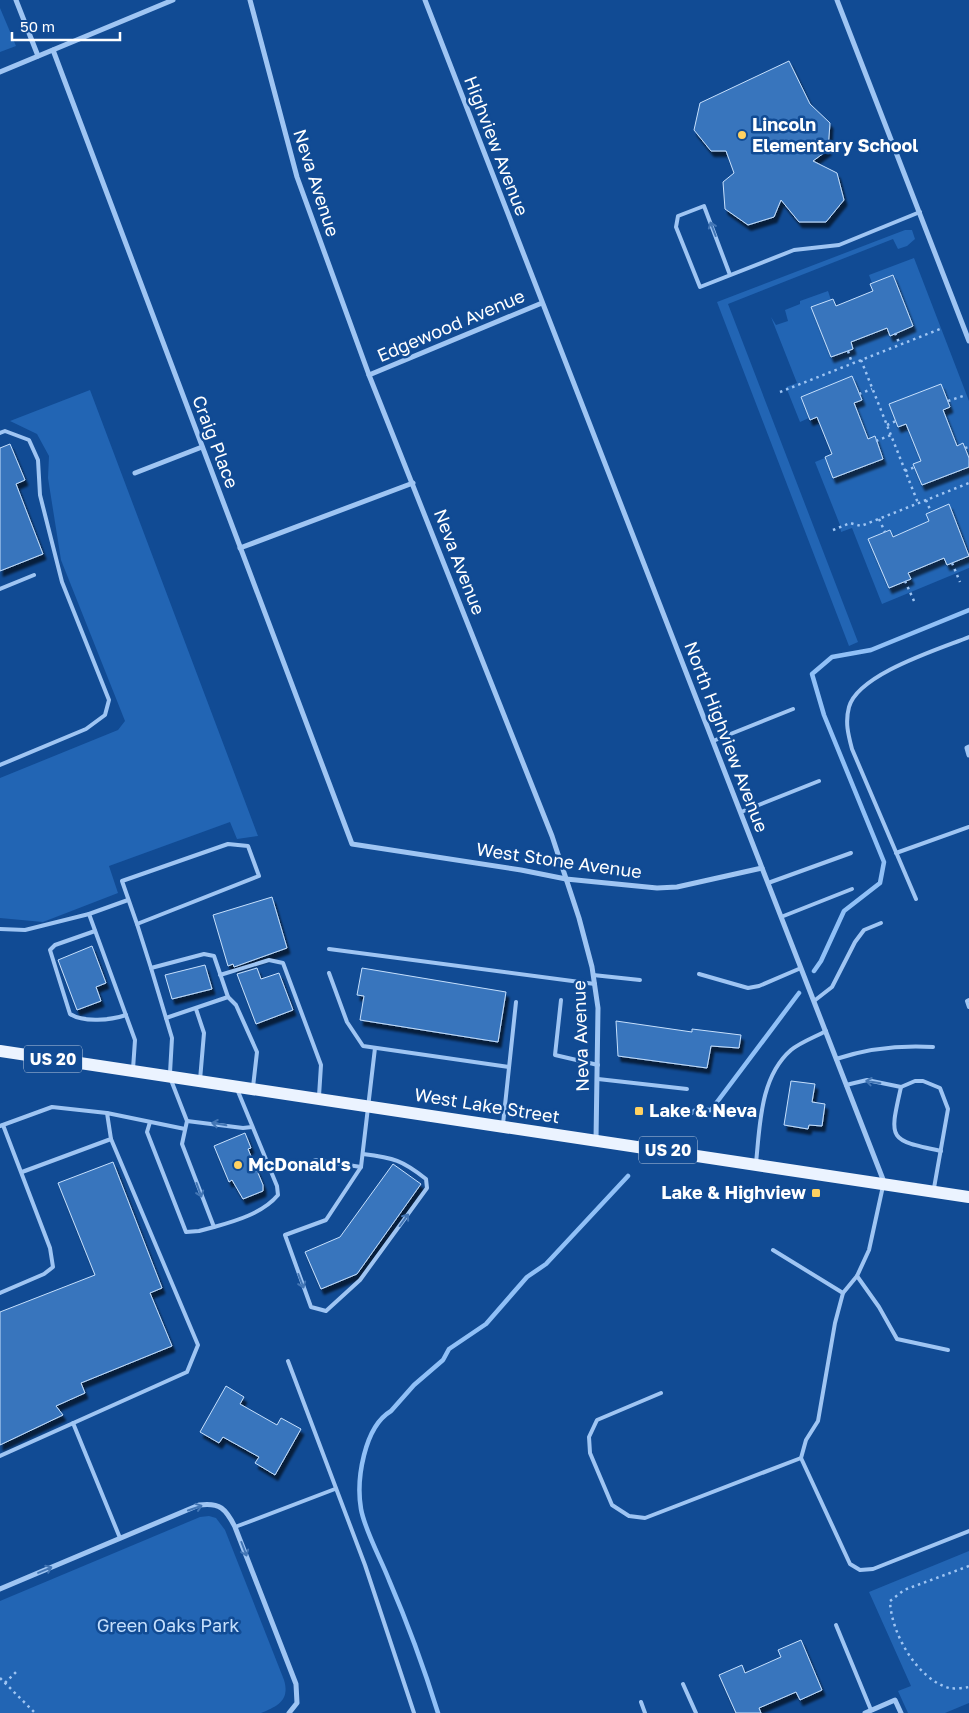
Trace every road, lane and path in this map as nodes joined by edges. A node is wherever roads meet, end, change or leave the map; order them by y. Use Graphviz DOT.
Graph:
graph roads {
  1 [pos="16,0"];
  2 [pos="173,0"];
  3 [pos="250,0"];
  4 [pos="425,0"];
  5 [pos="837,0"];
  6 [pos="53,50"];
  7 [pos="38,56"];
  8 [pos="0,72"];
  9 [pos="920,212"];
  10 [pos="730,275"];
  11 [pos="542,303"];
  12 [pos="940,330"];
  13 [pos="895,333"];
  14 [pos="969,341"];
  15 [pos="900,345"];
  16 [pos="848,351"];
  17 [pos="861,360"];
  18 [pos="852,363"];
  19 [pos="370,375"];
  20 [pos="872,389"];
  21 [pos="780,392"];
  22 [pos="859,394"];
  23 [pos="966,395"];
  24 [pos="948,401"];
  25 [pos="896,421"];
  26 [pos="887,425"];
  27 [pos="0,434"];
  28 [pos="891,435"];
  29 [pos="876,441"];
  30 [pos="202,447"];
  31 [pos="915,467"];
  32 [pos="905,471"];
  33 [pos="135,473"];
  34 [pos="413,483"];
  35 [pos="969,483"];
  36 [pos="926,500"];
  37 [pos="918,503"];
  38 [pos="931,512"];
  39 [pos="879,519"];
  40 [pos="833,530"];
  41 [pos="885,532"];
  42 [pos="240,548"];
  43 [pos="952,563"];
  44 [pos="34,575"];
  45 [pos="905,581"];
  46 [pos="960,582"];
  47 [pos="0,589"];
  48 [pos="914,601"];
  49 [pos="969,637"];
  50 [pos="793,709"];
  51 [pos="713,741"];
  52 [pos="969,747"];
  53 [pos="969,755"];
  54 [pos="0,765"];
  55 [pos="819,781"];
  56 [pos="741,812"];
  57 [pos="969,827"];
  58 [pos="352,844"];
  59 [pos="851,853"];
  60 [pos="896,853"];
  61 [pos="762,868"];
  62 [pos="566,879"];
  63 [pos="768,883"];
  64 [pos="852,889"];
  65 [pos="916,899"];
  66 [pos="128,900"];
  67 [pos="89,914"];
  68 [pos="781,917"];
  69 [pos="881,923"];
  70 [pos="137,924"];
  71 [pos="0,929"];
  72 [pos="95,931"];
  73 [pos="329,949"];
  74 [pos="151,968"];
  75 [pos="801,968"];
  76 [pos="329,973"];
  77 [pos="699,974"];
  78 [pos="220,975"];
  79 [pos="594,975"];
  80 [pos="640,980"];
  81 [pos="595,984"];
  82 [pos="228,997"];
  83 [pos="561,1000"];
  84 [pos="969,1000"];
  85 [pos="814,1001"];
  86 [pos="516,1002"];
  87 [pos="969,1006"];
  88 [pos="196,1009"];
  89 [pos="126,1015"];
  90 [pos="166,1018"];
  91 [pos="826,1031"];
  92 [pos="933,1047"];
  93 [pos="375,1048"];
  94 [pos="0,1052"];
  95 [pos="836,1059"];
  96 [pos="598,1065"];
  97 [pos="509,1067"];
  98 [pos="132,1071"];
  99 [pos="170,1077"];
  100 [pos="598,1079"];
  101 [pos="200,1081"];
  102 [pos="846,1085"];
  103 [pos="236,1086"];
  104 [pos="900,1087"];
  105 [pos="253,1089"];
  106 [pos="687,1089"];
  107 [pos="318,1099"];
  108 [pos="367,1106"];
  109 [pos="107,1113"];
  110 [pos="187,1120"];
  111 [pos="150,1122"];
  112 [pos="2,1126"];
  113 [pos="503,1126"];
  114 [pos="252,1127"];
  115 [pos="185,1130"];
  116 [pos="111,1139"];
  117 [pos="596,1140"];
  118 [pos="941,1151"];
  119 [pos="363,1154"];
  120 [pos="315,1160"];
  121 [pos="756,1163"];
  122 [pos="361,1167"];
  123 [pos="22,1172"];
  124 [pos="884,1182"];
  125 [pos="934,1190"];
  126 [pos="969,1197"];
  127 [pos="214,1226"];
  128 [pos="773,1250"];
  129 [pos="856,1276"];
  130 [pos="0,1293"];
  131 [pos="842,1294"];
  132 [pos="948,1350"];
  133 [pos="288,1361"];
  134 [pos="661,1393"];
  135 [pos="73,1423"];
  136 [pos="0,1456"];
  137 [pos="801,1458"];
  138 [pos="335,1489"];
  139 [pos="235,1527"];
  140 [pos="969,1531"];
  141 [pos="120,1538"];
  142 [pos="969,1566"];
  143 [pos="0,1589"];
  144 [pos="836,1625"];
  145 [pos="16,1672"];
  146 [pos="0,1678"];
  147 [pos="5,1683"];
  148 [pos="683,1684"];
  149 [pos="969,1687"];
  150 [pos="641,1702"];
  151 [pos="871,1710"];
  152 [pos="36,1713"];
  153 [pos="289,1713"];
  154 [pos="414,1713"];
  155 [pos="645,1713"];
  156 [pos="696,1713"];
  157 [pos="865,1713"];
  158 [pos="901,1713"];
  1 -- 7 [label="street"];
  2 -- 6 [label="street"];
  3 -- 19 [label="street, Neva Avenue"];
  4 -- 11 [label="street, Highview Avenue"];
  5 -- 9 [label="street"];
  6 -- 7 [label="street"];
  6 -- 30 [label="street, Craig Place"];
  7 -- 8 [label="street"];
  9 -- 10 [label="lane"];
  9 -- 14 [label="street"];
  10 -- 10 [label="lane, one-way"];
  11 -- 19 [label="street, Edgewood Avenue"];
  11 -- 51 [label="street, North Highview Avenue"];
  12 -- 15 [label="path"];
  13 -- 15 [label="path"];
  15 -- 17 [label="path"];
  16 -- 18 [label="path"];
  17 -- 18 [label="path"];
  17 -- 20 [label="path"];
  18 -- 21 [label="path"];
  19 -- 34 [label="street, Neva Avenue"];
  20 -- 22 [label="path"];
  20 -- 26 [label="path"];
  23 -- 24 [label="path"];
  25 -- 26 [label="path"];
  26 -- 28 [label="path"];
  27 -- 54 [label="lane"];
  28 -- 29 [label="path"];
  28 -- 32 [label="path"];
  30 -- 33 [label="street"];
  30 -- 42 [label="street, Craig Place"];
  31 -- 32 [label="path"];
  32 -- 37 [label="path"];
  34 -- 42 [label="street"];
  34 -- 62 [label="street, Neva Avenue"];
  35 -- 36 [label="path"];
  36 -- 37 [label="path"];
  36 -- 38 [label="path"];
  37 -- 39 [label="path"];
  39 -- 40 [label="path"];
  39 -- 41 [label="path"];
  42 -- 58 [label="street, Craig Place"];
  43 -- 46 [label="path"];
  44 -- 47 [label="lane"];
  45 -- 48 [label="path"];
  49 -- 60 [label="lane"];
  50 -- 51 [label="lane"];
  51 -- 56 [label="street, North Highview Avenue"];
  52 -- 53 [label="street"];
  55 -- 56 [label="lane"];
  56 -- 61 [label="street, North Highview Avenue"];
  57 -- 60 [label="lane"];
  58 -- 62 [label="street, West Stone Avenue"];
  59 -- 63 [label="lane"];
  60 -- 65 [label="lane"];
  61 -- 62 [label="street, West Stone Avenue"];
  61 -- 63 [label="street, North Highview Avenue"];
  62 -- 79 [label="street, Neva Avenue"];
  63 -- 68 [label="street, North Highview Avenue"];
  64 -- 68 [label="lane"];
  66 -- 67 [label="lane"];
  66 -- 70 [label="lane"];
  66 -- 70 [label="lane"];
  67 -- 71 [label="lane"];
  67 -- 72 [label="lane"];
  68 -- 75 [label="street, North Highview Avenue"];
  69 -- 85 [label="lane"];
  70 -- 74 [label="lane"];
  72 -- 89 [label="lane"];
  72 -- 89 [label="lane"];
  73 -- 81 [label="lane"];
  74 -- 78 [label="lane"];
  74 -- 90 [label="lane"];
  75 -- 77 [label="lane"];
  75 -- 85 [label="street, North Highview Avenue"];
  76 -- 93 [label="lane"];
  78 -- 82 [label="lane"];
  78 -- 107 [label="lane"];
  79 -- 80 [label="lane"];
  79 -- 81 [label="street, Neva Avenue"];
  81 -- 96 [label="street, Neva Avenue"];
  82 -- 88 [label="lane"];
  82 -- 105 [label="lane"];
  83 -- 96 [label="lane"];
  84 -- 87 [label="lane"];
  85 -- 91 [label="street, North Highview Avenue"];
  86 -- 97 [label="lane"];
  88 -- 90 [label="lane"];
  88 -- 101 [label="lane"];
  89 -- 98 [label="lane"];
  90 -- 99 [label="lane"];
  91 -- 95 [label="street, North Highview Avenue"];
  91 -- 121 [label="lane"];
  92 -- 95 [label="lane"];
  93 -- 97 [label="lane"];
  93 -- 108 [label="lane"];
  94 -- 98 [label="main road, West Lake Street / US 20"];
  95 -- 102 [label="street, North Highview Avenue"];
  96 -- 100 [label="street, Neva Avenue"];
  97 -- 113 [label="lane"];
  98 -- 99 [label="main road, West Lake Street / US 20"];
  99 -- 101 [label="main road, West Lake Street / US 20"];
  99 -- 110 [label="lane"];
  100 -- 106 [label="lane"];
  100 -- 117 [label="street, Neva Avenue"];
  101 -- 103 [label="main road, West Lake Street / US 20"];
  104 -- 102 [label="lane, one-way"];
  102 -- 124 [label="street, North Highview Avenue"];
  103 -- 105 [label="main road, West Lake Street / US 20"];
  103 -- 114 [label="lane"];
  104 -- 118 [label="lane"];
  104 -- 118 [label="lane"];
  105 -- 107 [label="main road, West Lake Street / US 20"];
  107 -- 108 [label="main road, West Lake Street / US 20"];
  108 -- 113 [label="main road, West Lake Street / US 20"];
  108 -- 119 [label="lane"];
  109 -- 111 [label="lane"];
  109 -- 112 [label="lane"];
  109 -- 116 [label="lane"];
  114 -- 110 [label="lane, one-way"];
  110 -- 115 [label="lane"];
  111 -- 115 [label="lane"];
  111 -- 127 [label="lane"];
  112 -- 123 [label="lane"];
  113 -- 117 [label="main road, West Lake Street / US 20"];
  114 -- 127 [label="lane"];
  115 -- 127 [label="lane, one-way"];
  116 -- 123 [label="lane"];
  116 -- 135 [label="lane"];
  117 -- 121 [label="main road, West Lake Street / US 20"];
  118 -- 125 [label="lane"];
  119 -- 122 [label="lane"];
  122 -- 119 [label="lane, one-way"];
  120 -- 122 [label="lane"];
  121 -- 124 [label="main road, West Lake Street / US 20"];
  123 -- 130 [label="lane"];
  124 -- 125 [label="main road, West Lake Street / US 20"];
  124 -- 129 [label="lane"];
  125 -- 126 [label="main road, West Lake Street / US 20"];
  128 -- 131 [label="lane"];
  129 -- 131 [label="lane"];
  129 -- 132 [label="lane"];
  131 -- 137 [label="lane"];
  133 -- 138 [label="lane"];
  134 -- 137 [label="lane"];
  135 -- 136 [label="lane"];
  135 -- 141 [label="lane"];
  137 -- 140 [label="lane"];
  138 -- 139 [label="lane"];
  138 -- 154 [label="lane"];
  141 -- 139 [label="street, one-way"];
  139 -- 153 [label="street, one-way"];
  143 -- 141 [label="street, one-way"];
  142 -- 149 [label="path"];
  144 -- 151 [label="lane"];
  145 -- 147 [label="path"];
  146 -- 147 [label="path"];
  147 -- 152 [label="path"];
  148 -- 156 [label="lane"];
  150 -- 155 [label="lane"];
  151 -- 157 [label="street"];
  151 -- 158 [label="street"];
}
